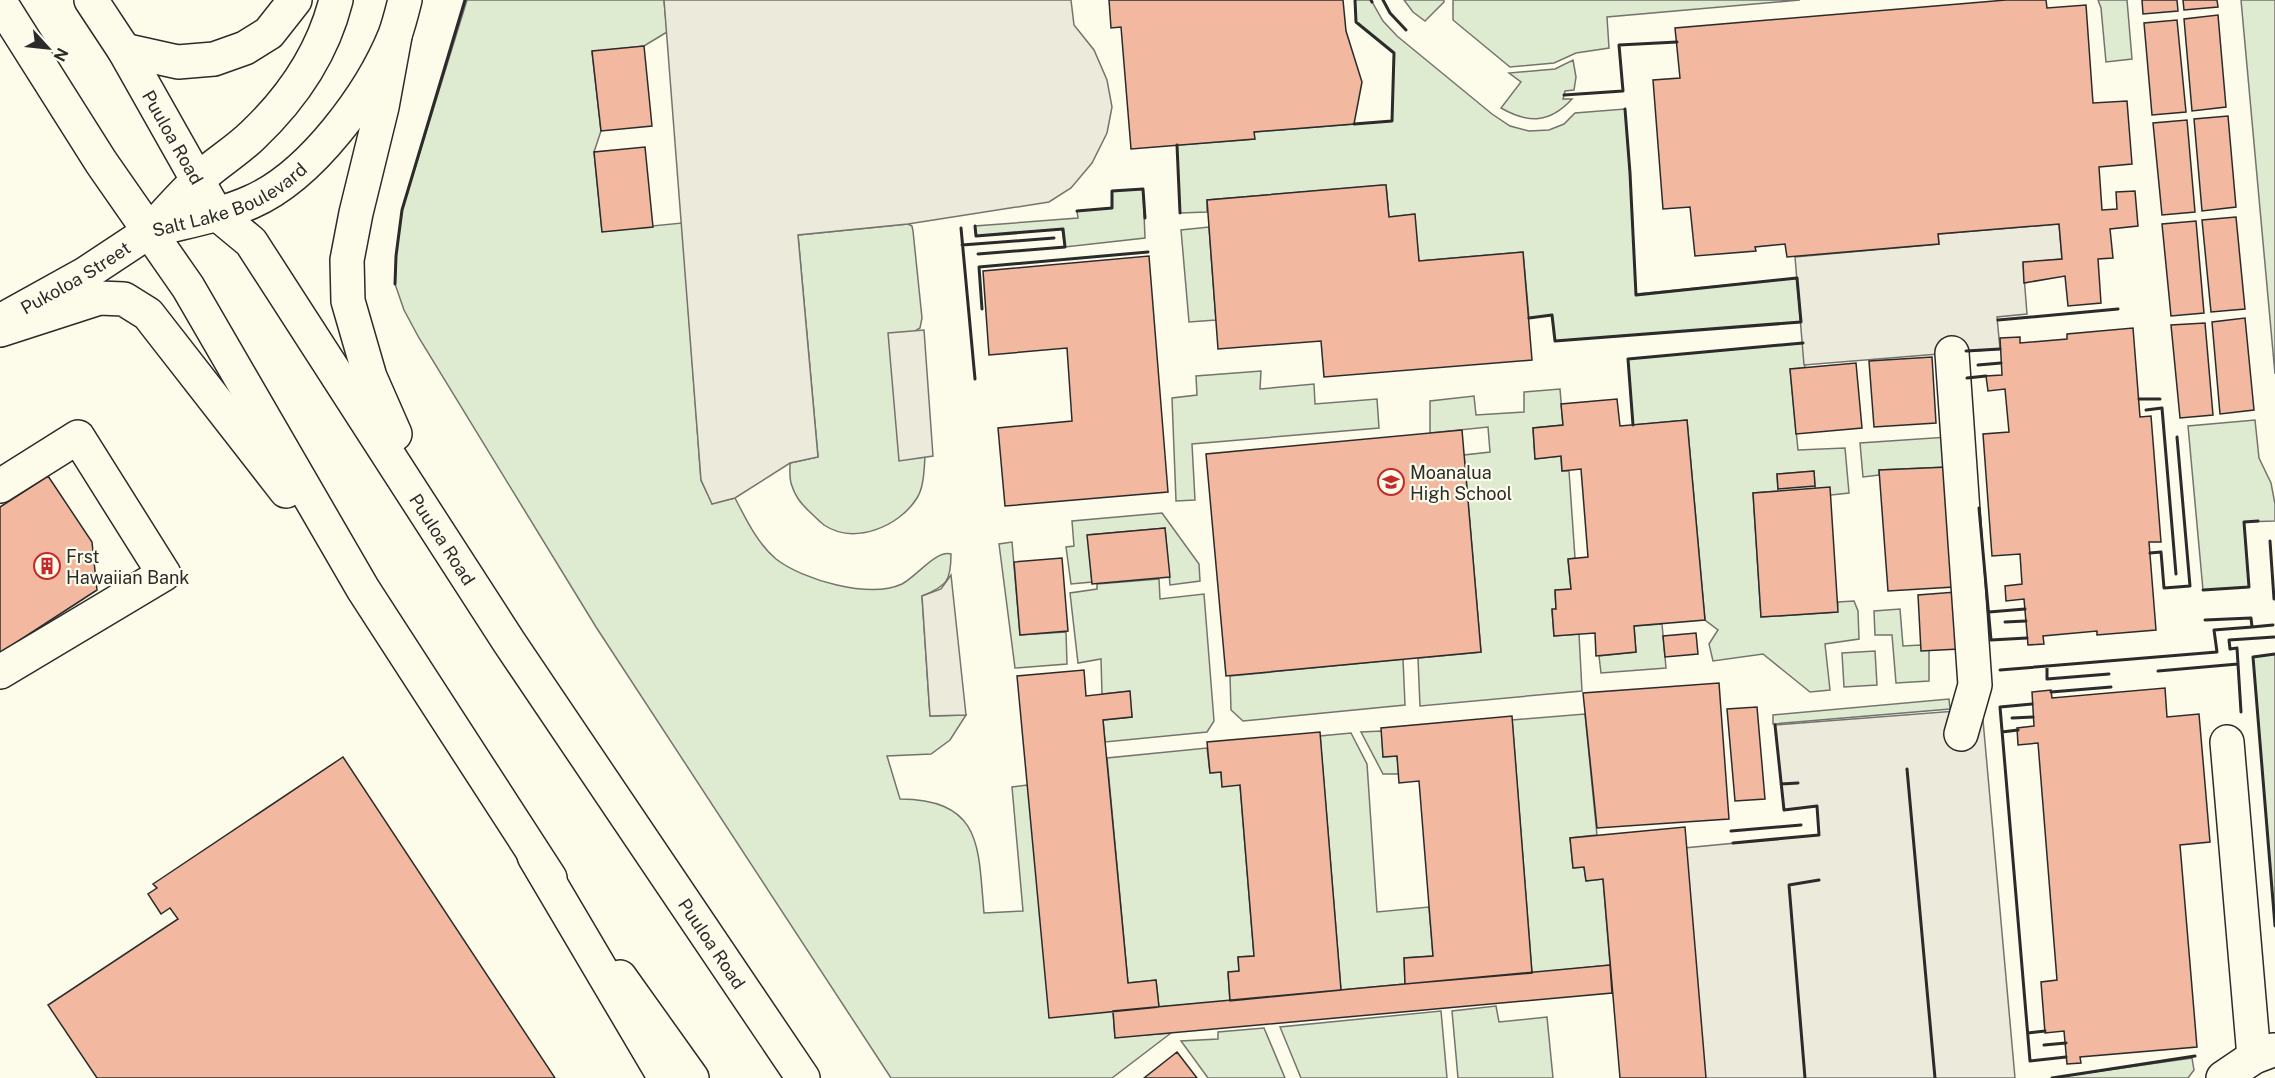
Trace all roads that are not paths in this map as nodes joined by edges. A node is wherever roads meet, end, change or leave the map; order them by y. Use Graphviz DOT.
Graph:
graph roads {
  1 [pos="91,0"];
  2 [pos="295,0"];
  3 [pos="336,0"];
  4 [pos="405,0"];
  5 [pos="0,2"];
  6 [pos="394,36"];
  7 [pos="124,50"];
  8 [pos="198,180"];
  9 [pos="216,213"];
  10 [pos="150,231"];
  11 [pos="0,321"];
  12 [pos="0,330"];
  13 [pos="1952,352"];
  14 [pos="0,486"];
  15 [pos="436,527"];
  16 [pos="363,589"];
  17 [pos="0,672"];
  18 [pos="1961,734"];
  19 [pos="2227,742"];
  20 [pos="534,856"];
  21 [pos="2264,1053"];
  22 [pos="665,1078"];
  23 [pos="692,1078"];
  24 [pos="803,1078"];
  25 [pos="2223,1078"];
  1 -- 7 [label="main road, Puuloa Road"];
  2 -- 7 [label="main road"];
  3 -- 8 [label="main road, Salt Lake Boulevard"];
  4 -- 6 [label="main road, Salt Lake Boulevard"];
  5 -- 10 [label="main road"];
  6 -- 9 [label="main road, Salt Lake Boulevard"];
  6 -- 15 [label="main road"];
  7 -- 8 [label="main road, Puuloa Road"];
  8 -- 9 [label="main road, Puuloa Road"];
  8 -- 10 [label="main road, Salt Lake Boulevard"];
  9 -- 10 [label="main road, Salt Lake Boulevard"];
  9 -- 15 [label="main road, Puuloa Road"];
  10 -- 11 [label="main road, Pukoloa Street"];
  10 -- 16 [label="main road"];
  12 -- 16 [label="main road"];
  13 -- 18 [label="main road"];
  14 -- 17 [label="main road"];
  15 -- 24 [label="main road, Puuloa Road"];
  16 -- 20 [label="main road"];
  19 -- 21 [label="main road"];
  20 -- 22 [label="main road"];
  20 -- 23 [label="main road"];
  21 -- 25 [label="main road"];
}
